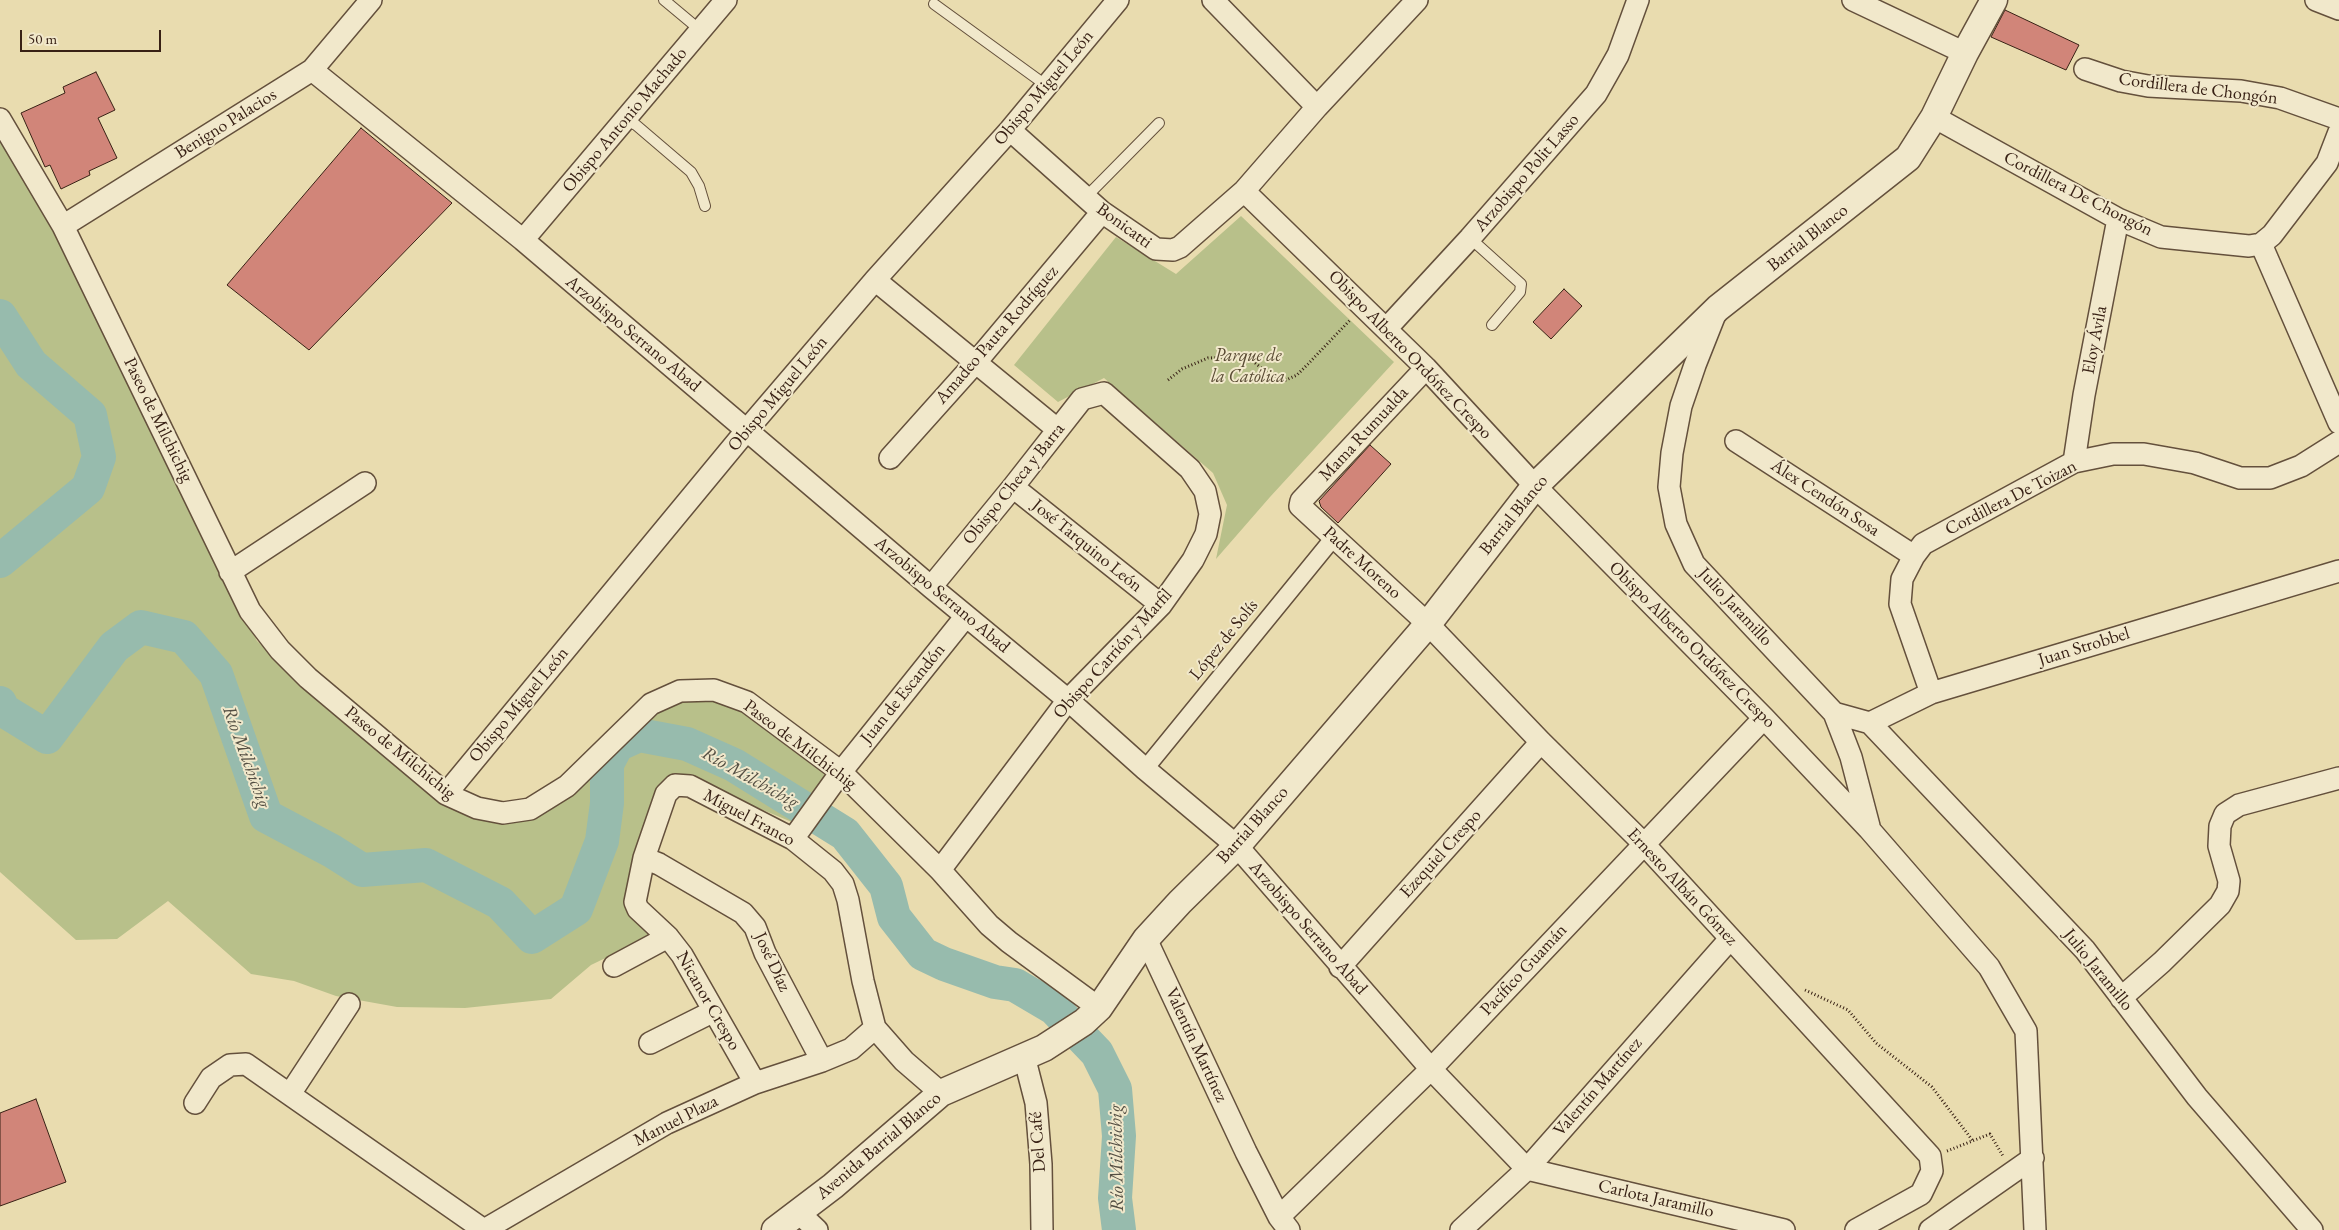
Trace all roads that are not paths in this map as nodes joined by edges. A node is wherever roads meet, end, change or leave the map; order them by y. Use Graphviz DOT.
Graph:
graph roads {
  1 [pos="371,0"];
  2 [pos="664,0"];
  3 [pos="726,0"];
  4 [pos="1118,0"];
  5 [pos="1213,0"];
  6 [pos="1417,0"];
  7 [pos="1638,0"];
  8 [pos="1853,0"];
  9 [pos="1994,0"];
  10 [pos="2316,0"];
  11 [pos="934,4"];
  12 [pos="2339,9"];
  13 [pos="700,30"];
  14 [pos="1964,52"];
  15 [pos="2085,69"];
  16 [pos="312,70"];
  17 [pos="1047,86"];
  18 [pos="1317,107"];
  19 [pos="1934,117"];
  20 [pos="0,119"];
  21 [pos="625,119"];
  22 [pos="2339,119"];
  23 [pos="1159,123"];
  24 [pos="1010,130"];
  25 [pos="2339,132"];
  26 [pos="1244,191"];
  27 [pos="1086,197"];
  28 [pos="705,206"];
  29 [pos="1102,212"];
  30 [pos="2118,219"];
  31 [pos="63,226"];
  32 [pos="1470,238"];
  33 [pos="523,240"];
  34 [pos="2261,244"];
  35 [pos="875,280"];
  36 [pos="1718,308"];
  37 [pos="1492,325"];
  38 [pos="1387,328"];
  39 [pos="976,362"];
  40 [pos="1426,368"];
  41 [pos="1104,394"];
  42 [pos="2339,423"];
  43 [pos="1057,429"];
  44 [pos="746,430"];
  45 [pos="1736,441"];
  46 [pos="2339,442"];
  47 [pos="890,458"];
  48 [pos="2074,462"];
  49 [pos="365,482"];
  50 [pos="1535,486"];
  51 [pos="1013,487"];
  52 [pos="1301,500"];
  53 [pos="1335,536"];
  54 [pos="1914,556"];
  55 [pos="2339,571"];
  56 [pos="230,572"];
  57 [pos="930,587"];
  58 [pos="1161,605"];
  59 [pos="966,616"];
  60 [pos="1428,624"];
  61 [pos="1931,693"];
  62 [pos="1068,700"];
  63 [pos="1834,713"];
  64 [pos="1764,718"];
  65 [pos="1870,723"];
  66 [pos="1541,742"];
  67 [pos="1145,769"];
  68 [pos="2339,778"];
  69 [pos="835,780"];
  70 [pos="446,794"];
  71 [pos="1869,829"];
  72 [pos="798,832"];
  73 [pos="1643,843"];
  74 [pos="1237,846"];
  75 [pos="644,858"];
  76 [pos="940,870"];
  77 [pos="635,902"];
  78 [pos="668,937"];
  79 [pos="1146,939"];
  80 [pos="1730,939"];
  81 [pos="614,966"];
  82 [pos="1340,967"];
  83 [pos="2122,998"];
  84 [pos="349,1004"];
  85 [pos="714,1011"];
  86 [pos="1092,1015"];
  87 [pos="875,1028"];
  88 [pos="650,1043"];
  89 [pos="1034,1052"];
  90 [pos="822,1061"];
  91 [pos="1431,1069"];
  92 [pos="755,1083"];
  93 [pos="941,1093"];
  94 [pos="290,1094"];
  95 [pos="195,1103"];
  96 [pos="2033,1158"];
  97 [pos="1527,1169"];
  98 [pos="798,1212"];
  99 [pos="1284,1223"];
  100 [pos="484,1230"];
  101 [pos="775,1230"];
  102 [pos="817,1230"];
  103 [pos="1042,1230"];
  104 [pos="1461,1230"];
  105 [pos="1784,1230"];
  106 [pos="1856,1230"];
  107 [pos="1930,1230"];
  108 [pos="2035,1230"];
  109 [pos="2312,1230"];
  1 -- 16 [label="street, Benigno Palacios"];
  2 -- 13 [label="lane"];
  3 -- 13 [label="street, Obispo Antonio Machado"];
  4 -- 17 [label="street, Obispo Miguel León"];
  5 -- 18 [label="street"];
  6 -- 18 [label="street, Bonicatti"];
  7 -- 32 [label="street, Arzobispo Polit Lasso"];
  8 -- 14 [label="street"];
  9 -- 14 [label="street, Barrial Blanco"];
  10 -- 12 [label="street"];
  11 -- 17 [label="lane"];
  13 -- 21 [label="street, Obispo Antonio Machado"];
  14 -- 19 [label="street, Barrial Blanco"];
  15 -- 22 [label="street, Cordillera de Chongón"];
  16 -- 31 [label="street, Benigno Palacios"];
  16 -- 33 [label="street, Arzobispo Serrano Abad"];
  17 -- 24 [label="street, Obispo Miguel León"];
  18 -- 26 [label="street, Bonicatti"];
  19 -- 30 [label="street, Cordillera De Chongón"];
  19 -- 36 [label="street, Barrial Blanco"];
  20 -- 31 [label="street, Paseo de Milchichig"];
  21 -- 28 [label="lane"];
  21 -- 33 [label="street, Obispo Antonio Machado"];
  23 -- 27 [label="lane"];
  24 -- 27 [label="street, Bonicatti"];
  24 -- 35 [label="street, Obispo Miguel León"];
  25 -- 34 [label="street"];
  26 -- 29 [label="street, Bonicatti"];
  26 -- 38 [label="street, Obispo Alberto Ordóñez Crespo"];
  27 -- 29 [label="street, Bonicatti"];
  29 -- 39 [label="street, Amadeo Pauta Rodríguez"];
  30 -- 34 [label="street, Cordillera De Chongón"];
  30 -- 48 [label="street, Eloy Ávila"];
  31 -- 56 [label="street, Paseo de Milchichig"];
  32 -- 37 [label="lane"];
  32 -- 38 [label="street, Arzobispo Polit Lasso"];
  33 -- 44 [label="street, Arzobispo Serrano Abad"];
  34 -- 42 [label="street"];
  35 -- 39 [label="street"];
  35 -- 44 [label="street, Obispo Miguel León"];
  36 -- 50 [label="street, Barrial Blanco"];
  36 -- 63 [label="street, Julio Jaramillo"];
  38 -- 40 [label="street, Obispo Alberto Ordóñez Crespo"];
  39 -- 43 [label="street"];
  39 -- 47 [label="street, Amadeo Pauta Rodríguez"];
  40 -- 50 [label="street, Obispo Alberto Ordóñez Crespo"];
  40 -- 52 [label="street, Mama Rumualda"];
  41 -- 43 [label="street, Obispo Checa y Barra"];
  41 -- 58 [label="street, Obispo Carrión y Marfil"];
  43 -- 51 [label="street, Obispo Checa y Barra"];
  44 -- 57 [label="street, Arzobispo Serrano Abad"];
  44 -- 70 [label="street, Obispo Miguel León"];
  45 -- 54 [label="street, Álex Cendón Sosa"];
  46 -- 48 [label="street, Cordillera De Toizan"];
  48 -- 54 [label="street, Cordillera De Toizan"];
  49 -- 56 [label="street"];
  50 -- 60 [label="street, Barrial Blanco"];
  50 -- 64 [label="street, Obispo Alberto Ordóñez Crespo"];
  51 -- 57 [label="street, Obispo Checa y Barra"];
  51 -- 58 [label="street, José Tarquino León"];
  52 -- 53 [label="street, Padre Moreno"];
  53 -- 60 [label="street, Padre Moreno"];
  53 -- 67 [label="street, López de Solís"];
  54 -- 61 [label="street, Cordillera De Toizan"];
  55 -- 61 [label="street, Juan Strobbel"];
  56 -- 70 [label="street, Paseo de Milchichig"];
  57 -- 59 [label="street, Arzobispo Serrano Abad"];
  58 -- 62 [label="street, Obispo Carrión y Marfil"];
  59 -- 62 [label="street, Arzobispo Serrano Abad"];
  59 -- 69 [label="street, Juan de Escandón"];
  60 -- 66 [label="street, Ernesto Albán Gómez"];
  60 -- 74 [label="street, Barrial Blanco"];
  61 -- 65 [label="street, Juan Strobbel"];
  62 -- 67 [label="street, Arzobispo Serrano Abad"];
  62 -- 76 [label="street, Obispo Carrión y Marfil"];
  63 -- 65 [label="street"];
  63 -- 71 [label="street, Julio Jaramillo"];
  64 -- 71 [label="street, Obispo Alberto Ordóñez Crespo"];
  64 -- 73 [label="street, Pacífico Guamán"];
  65 -- 83 [label="street, Julio Jaramillo"];
  66 -- 73 [label="street, Ernesto Albán Gómez"];
  66 -- 82 [label="street, Ezequiel Crespo"];
  67 -- 74 [label="street, Arzobispo Serrano Abad"];
  68 -- 83 [label="street"];
  69 -- 70 [label="street, Paseo de Milchichig"];
  69 -- 72 [label="street, Juan de Escandón"];
  69 -- 76 [label="street, Paseo de Milchichig"];
  71 -- 96 [label="street, Obispo Alberto Ordóñez Crespo"];
  72 -- 75 [label="street, Miguel Franco"];
  72 -- 87 [label="street, Miguel Franco"];
  73 -- 80 [label="street, Ernesto Albán Gómez"];
  73 -- 91 [label="street, Pacífico Guamán"];
  74 -- 79 [label="street, Barrial Blanco"];
  74 -- 82 [label="street, Arzobispo Serrano Abad"];
  75 -- 77 [label="street, Miguel Franco"];
  75 -- 90 [label="street, José Díaz"];
  76 -- 86 [label="street, Paseo de Milchichig"];
  77 -- 78 [label="street, Nicanor Crespo"];
  78 -- 81 [label="street"];
  78 -- 85 [label="street, Nicanor Crespo"];
  79 -- 86 [label="street, Barrial Blanco"];
  79 -- 99 [label="street, Valentín Martínez"];
  80 -- 97 [label="street, Valentín Martínez"];
  80 -- 106 [label="street, Ernesto Albán Gómez"];
  82 -- 91 [label="street, Arzobispo Serrano Abad"];
  83 -- 109 [label="street, Julio Jaramillo"];
  84 -- 94 [label="street"];
  85 -- 88 [label="street"];
  85 -- 92 [label="street, Nicanor Crespo"];
  86 -- 89 [label="street, Barrial Blanco"];
  87 -- 90 [label="street, Manuel Plaza"];
  87 -- 93 [label="street, Miguel Franco"];
  89 -- 93 [label="street, Avenida Barrial Blanco"];
  89 -- 103 [label="street, Del Café"];
  90 -- 92 [label="street, Manuel Plaza"];
  91 -- 97 [label="street, Arzobispo Serrano Abad"];
  91 -- 99 [label="street, Pacífico Guamán"];
  92 -- 100 [label="street, Manuel Plaza"];
  93 -- 98 [label="street, Avenida Barrial Blanco"];
  94 -- 95 [label="street"];
  94 -- 100 [label="street"];
  96 -- 107 [label="street"];
  96 -- 108 [label="street, Obispo Alberto Ordóñez Crespo"];
  97 -- 104 [label="street, Valentín Martínez"];
  97 -- 105 [label="street, Carlota Jaramillo"];
  98 -- 101 [label="street, Avenida Barrial Blanco"];
  98 -- 102 [label="street"];
}
